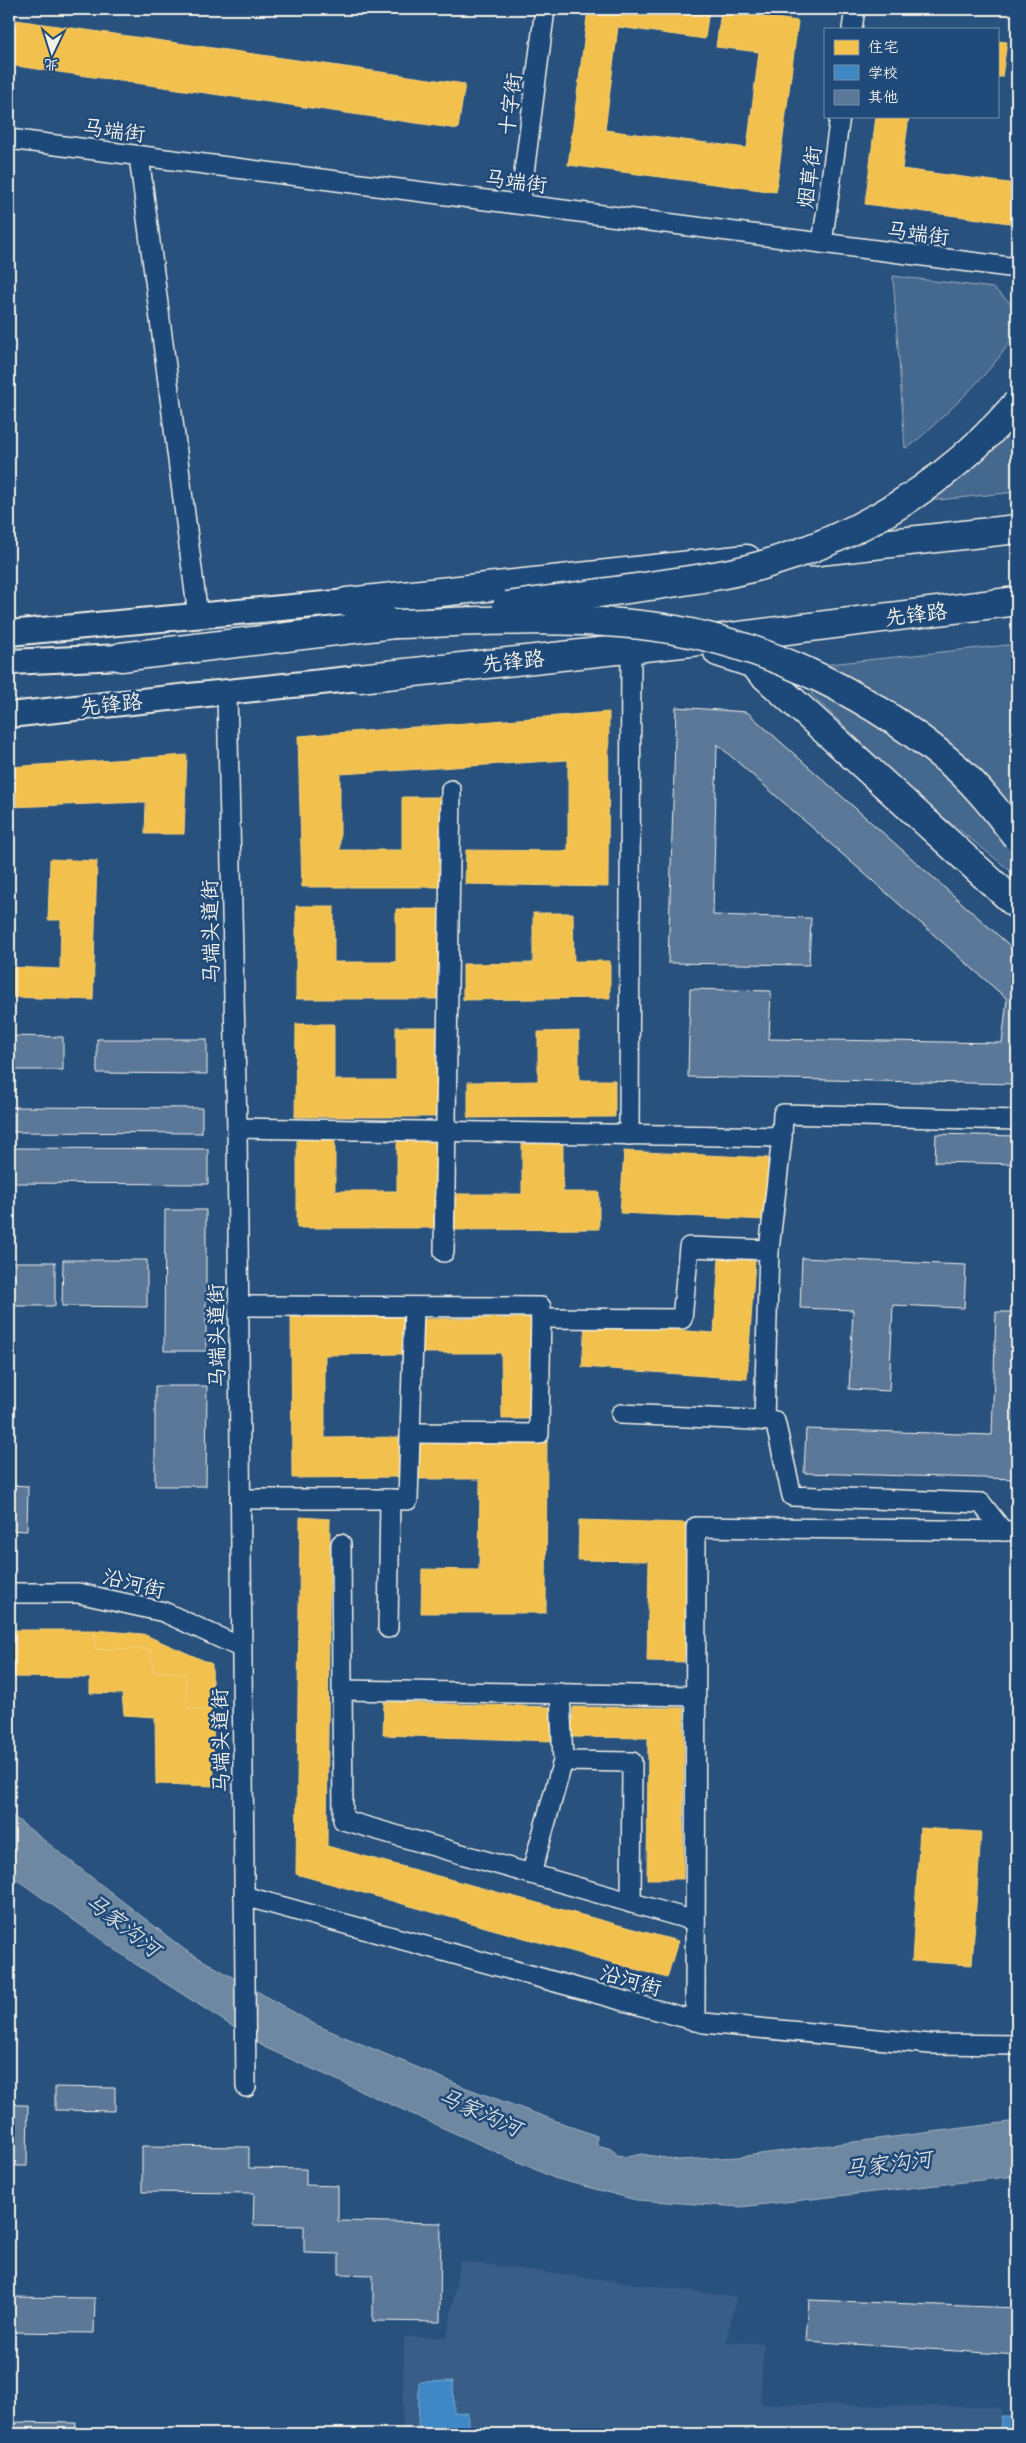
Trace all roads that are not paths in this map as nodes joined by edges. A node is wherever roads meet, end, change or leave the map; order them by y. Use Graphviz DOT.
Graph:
graph roads {
  1 [pos="545,9"];
  2 [pos="855,9"];
  3 [pos="852,28"];
  4 [pos="840,118"];
  5 [pos="9,139"];
  6 [pos="139,156"];
  7 [pos="520,204"];
  8 [pos="822,243"];
  9 [pos="1017,268"];
  10 [pos="1017,403"];
  11 [pos="1017,529"];
  12 [pos="1017,601"];
  13 [pos="347,602"];
  14 [pos="198,616"];
  15 [pos="394,624"];
  16 [pos="9,633"];
  17 [pos="691,642"];
  18 [pos="631,649"];
  19 [pos="121,657"];
  20 [pos="9,662"];
  21 [pos="359,678"];
  22 [pos="227,693"];
  23 [pos="9,714"];
  24 [pos="450,790"];
  25 [pos="1017,838"];
  26 [pos="1017,905"];
  27 [pos="1017,1120"];
  28 [pos="237,1128"];
  29 [pos="446,1131"];
  30 [pos="629,1135"];
  31 [pos="782,1137"];
  32 [pos="769,1250"];
  33 [pos="444,1252"];
  34 [pos="239,1306"];
  35 [pos="414,1307"];
  36 [pos="541,1318"];
  37 [pos="621,1414"];
  38 [pos="764,1420"];
  39 [pos="411,1433"];
  40 [pos="240,1499"];
  41 [pos="390,1499"];
  42 [pos="1010,1531"];
  43 [pos="341,1544"];
  44 [pos="9,1594"];
  45 [pos="388,1628"];
  46 [pos="242,1648"];
  47 [pos="343,1690"];
  48 [pos="560,1694"];
  49 [pos="695,1696"];
  50 [pos="563,1761"];
  51 [pos="531,1874"];
  52 [pos="244,1896"];
  53 [pos="631,1902"];
  54 [pos="695,1921"];
  55 [pos="695,2021"];
  56 [pos="1017,2045"];
  57 [pos="246,2087"];
  1 -- 7 [label="street, 十字街"];
  2 -- 3 [label="street"];
  4 -- 8 [label="street, 烟草街"];
  5 -- 6 [label="street, 马端街"];
  6 -- 7 [label="street, 马端街"];
  6 -- 14 [label="street"];
  7 -- 8 [label="street, 马端街"];
  8 -- 9 [label="street, 马端街"];
  10 -- 15 [label="highway, bridge"];
  11 -- 13 [label="highway"];
  12 -- 17 [label="highway, 先锋路"];
  13 -- 14 [label="main road"];
  14 -- 16 [label="main road"];
  15 -- 19 [label="highway"];
  15 -- 25 [label="highway, bridge"];
  17 -- 18 [label="highway, 先锋路"];
  17 -- 26 [label="highway"];
  18 -- 21 [label="highway, 先锋路"];
  18 -- 30 [label="street"];
  19 -- 20 [label="main road"];
  21 -- 22 [label="main road, 先锋路"];
  22 -- 23 [label="main road, 先锋路"];
  22 -- 28 [label="street, 马端头道街"];
  24 -- 29 [label="street"];
  27 -- 31 [label="street"];
  28 -- 29 [label="street"];
  28 -- 34 [label="street, 马端头道街"];
  29 -- 30 [label="street"];
  29 -- 33 [label="street"];
  30 -- 31 [label="street"];
  31 -- 32 [label="street"];
  32 -- 36 [label="street"];
  32 -- 38 [label="street"];
  34 -- 35 [label="street"];
  34 -- 40 [label="street, 马端头道街"];
  35 -- 36 [label="street"];
  35 -- 39 [label="street"];
  36 -- 39 [label="street"];
  37 -- 38 [label="street"];
  38 -- 42 [label="street"];
  39 -- 41 [label="street"];
  40 -- 41 [label="street"];
  40 -- 46 [label="street, 马端头道街"];
  41 -- 45 [label="street"];
  42 -- 49 [label="street"];
  43 -- 47 [label="street"];
  44 -- 46 [label="street, 沿河街"];
  46 -- 52 [label="street, 马端头道街"];
  47 -- 48 [label="street"];
  47 -- 51 [label="street"];
  48 -- 49 [label="street"];
  48 -- 50 [label="street"];
  49 -- 54 [label="street"];
  50 -- 51 [label="street"];
  50 -- 53 [label="street"];
  51 -- 53 [label="street"];
  52 -- 55 [label="street, 沿河街"];
  52 -- 57 [label="street, 马端头道街"];
  53 -- 54 [label="street"];
  54 -- 55 [label="street"];
  55 -- 56 [label="street, 沿河街"];
}
